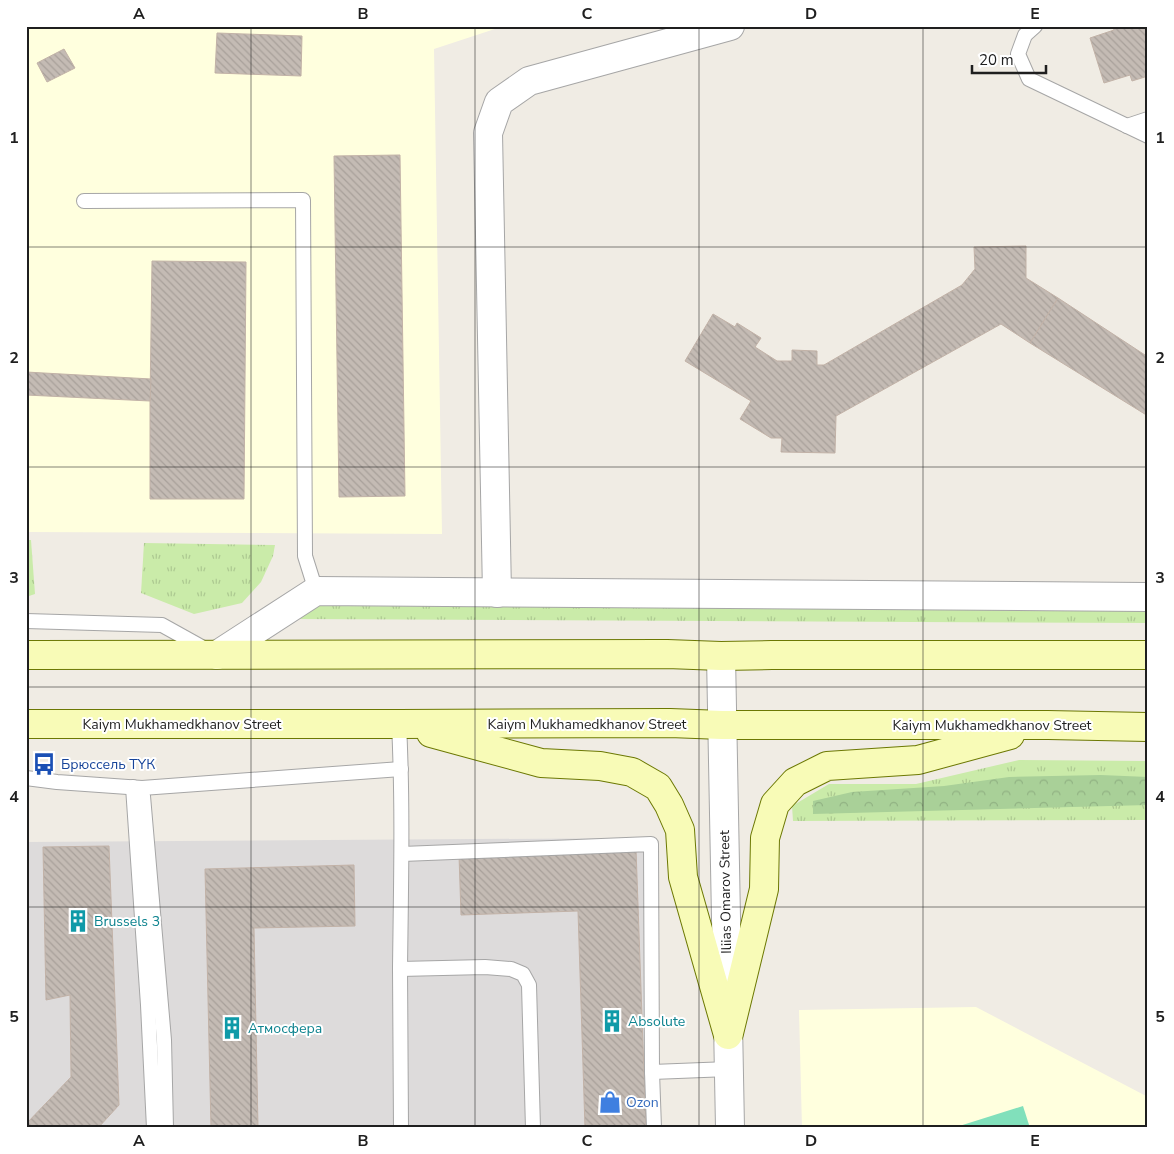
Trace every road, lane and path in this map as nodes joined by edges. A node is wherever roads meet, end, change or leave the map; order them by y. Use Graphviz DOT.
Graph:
graph roads {
  1 [pos="730,26"];
  2 [pos="1036,26"];
  3 [pos="1148,119"];
  4 [pos="1127,126"];
  5 [pos="1148,136"];
  6 [pos="84,201"];
  7 [pos="316,591"];
  8 [pos="496,593"];
  9 [pos="1148,597"];
  10 [pos="26,622"];
  11 [pos="26,655"];
  12 [pos="217,655"];
  13 [pos="1148,655"];
  14 [pos="721,656"];
  15 [pos="26,724"];
  16 [pos="399,724"];
  17 [pos="722,725"];
  18 [pos="1048,725"];
  19 [pos="1148,727"];
  20 [pos="401,769"];
  21 [pos="26,778"];
  22 [pos="138,787"];
  23 [pos="402,854"];
  24 [pos="400,969"];
  25 [pos="728,1035"];
  26 [pos="729,1069"];
  27 [pos="652,1072"];
  28 [pos="154,1128"];
  29 [pos="166,1128"];
  30 [pos="401,1128"];
  31 [pos="533,1128"];
  32 [pos="654,1128"];
  33 [pos="730,1128"];
  1 -- 8 [label="street"];
  2 -- 4 [label="lane"];
  3 -- 4 [label="lane"];
  4 -- 5 [label="lane"];
  6 -- 7 [label="lane"];
  7 -- 8 [label="street"];
  7 -- 12 [label="street"];
  8 -- 9 [label="street"];
  10 -- 12 [label="lane"];
  11 -- 12 [label="main road"];
  12 -- 14 [label="main road"];
  13 -- 14 [label="main road"];
  14 -- 17 [label="street, Iliias Omarov Street"];
  15 -- 16 [label="main road, Kaiym Mukhamedkhanov Street"];
  16 -- 17 [label="main road, Kaiym Mukhamedkhanov Street"];
  16 -- 20 [label="lane"];
  16 -- 25 [label="main road"];
  17 -- 18 [label="main road, Kaiym Mukhamedkhanov Street"];
  17 -- 25 [label="street, Iliias Omarov Street"];
  18 -- 19 [label="main road, Kaiym Mukhamedkhanov Street"];
  18 -- 25 [label="main road"];
  20 -- 22 [label="lane"];
  20 -- 23 [label="lane"];
  21 -- 22 [label="lane"];
  22 -- 28 [label="lane"];
  22 -- 29 [label="lane"];
  23 -- 24 [label="lane"];
  23 -- 27 [label="lane"];
  24 -- 30 [label="lane"];
  24 -- 31 [label="lane"];
  25 -- 26 [label="street, Iliias Omarov Street"];
  26 -- 27 [label="lane"];
  26 -- 33 [label="street, Iliias Omarov Street"];
  27 -- 32 [label="lane"];
}
